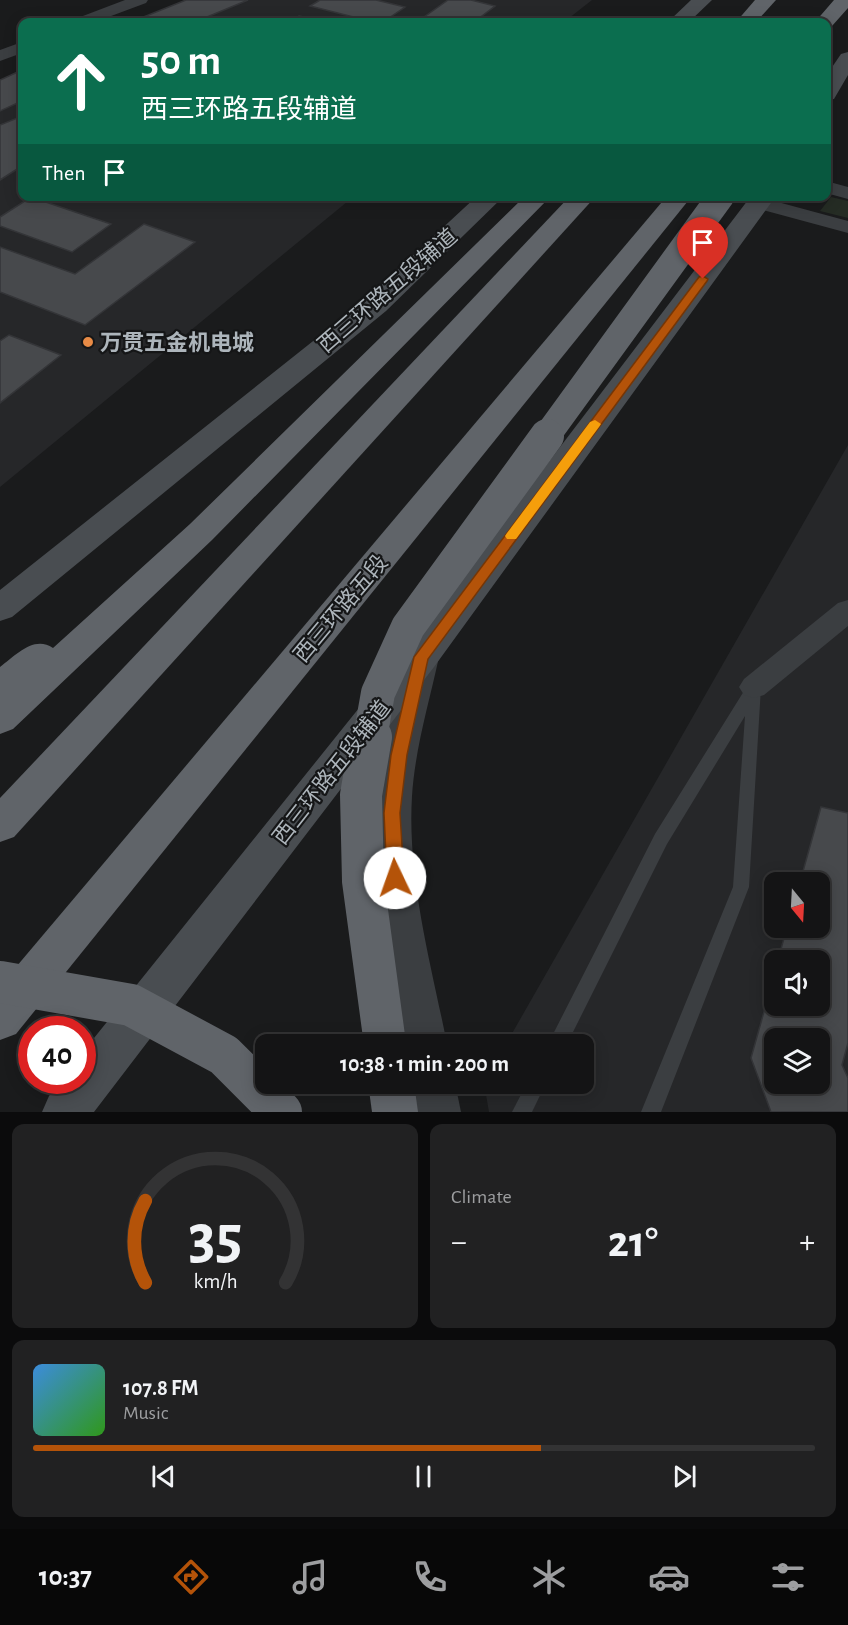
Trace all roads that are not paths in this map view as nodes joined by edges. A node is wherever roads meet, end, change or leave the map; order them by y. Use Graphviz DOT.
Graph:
graph roads {
  1 [pos="140,0"];
  2 [pos="702,0"];
  3 [pos="766,0"];
  4 [pos="844,0"];
  5 [pos="92,18"];
  6 [pos="682,18"];
  7 [pos="750,18"];
  8 [pos="828,18"];
  9 [pos="18,48"];
  10 [pos="0,56"];
  11 [pos="848,58"];
  12 [pos="831,86"];
  13 [pos="831,188"];
  14 [pos="848,193"];
  15 [pos="487,201"];
  16 [pos="534,201"];
  17 [pos="579,201"];
  18 [pos="676,201"];
  19 [pos="717,201"];
  20 [pos="761,201"];
  21 [pos="765,201"];
  22 [pos="848,227"];
  23 [pos="201,532"];
  24 [pos="0,608"];
  25 [pos="848,610"];
  26 [pos="421,657"];
  27 [pos="0,687"];
  28 [pos="754,687"];
  29 [pos="0,719"];
  30 [pos="0,825"];
  31 [pos="0,982"];
  32 [pos="0,1019"];
  33 [pos="385,1034"];
  34 [pos="423,1034"];
  35 [pos="562,1034"];
  36 [pos="393,1094"];
  37 [pos="434,1094"];
  38 [pos="531,1094"];
  39 [pos="65,1112"];
  40 [pos="281,1112"];
  41 [pos="395,1112"];
  42 [pos="438,1112"];
  43 [pos="522,1112"];
  44 [pos="651,1112"];
  1 -- 5 [label="street"];
  2 -- 6 [label="main road"];
  3 -- 7 [label="highway"];
  4 -- 8 [label="highway"];
  9 -- 10 [label="street"];
  11 -- 12 [label="main road"];
  13 -- 14 [label="street"];
  15 -- 24 [label="main road, 西三环路五段辅道"];
  16 -- 23 [label="highway"];
  17 -- 30 [label="highway"];
  18 -- 32 [label="highway, 西三环路五段"];
  19 -- 33 [label="highway, bridge"];
  20 -- 26 [label="main road, 西三环路五段辅道"];
  21 -- 22 [label="street"];
  23 -- 27 [label="highway"];
  23 -- 29 [label="highway"];
  25 -- 28 [label="street"];
  26 -- 34 [label="street"];
  26 -- 39 [label="main road, 西三环路五段辅道"];
  28 -- 35 [label="lane"];
  28 -- 44 [label="lane"];
  31 -- 40 [label="highway, bridge"];
  36 -- 41 [label="highway"];
  37 -- 42 [label="street"];
  38 -- 43 [label="lane"];
}
